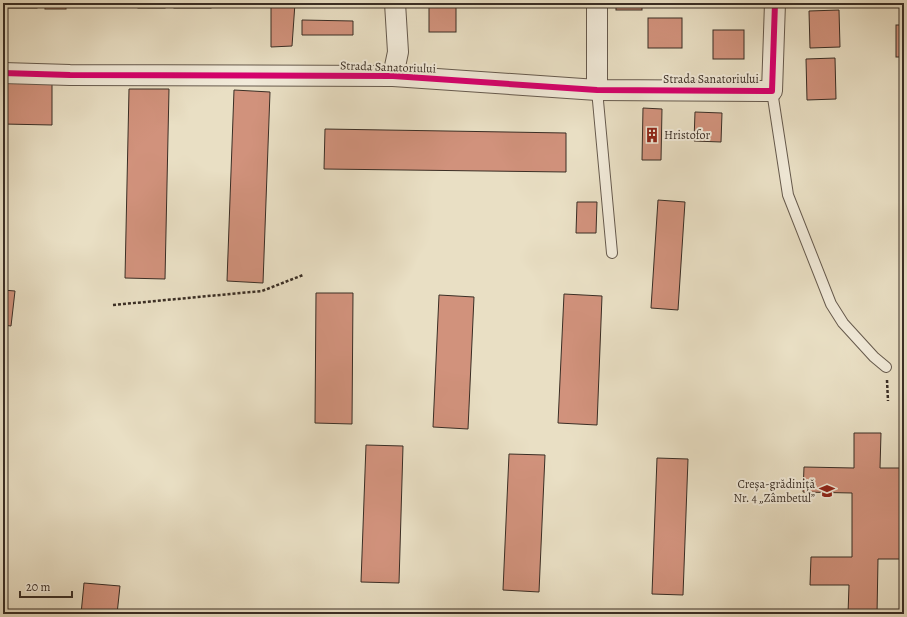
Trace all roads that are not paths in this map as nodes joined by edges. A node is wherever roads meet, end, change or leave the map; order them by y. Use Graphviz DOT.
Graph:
graph roads {
  1 [pos="395,3"];
  2 [pos="597,3"];
  3 [pos="775,3"];
  4 [pos="3,73"];
  5 [pos="393,76"];
  6 [pos="597,90"];
  7 [pos="772,91"];
  8 [pos="612,253"];
  9 [pos="886,367"];
  1 -- 5 [label="street"];
  2 -- 6 [label="street"];
  3 -- 7 [label="street"];
  4 -- 5 [label="street, Strada Sanatoriului"];
  5 -- 6 [label="street, Strada Sanatoriului"];
  6 -- 7 [label="street, Strada Sanatoriului"];
  6 -- 8 [label="lane"];
  7 -- 9 [label="lane"];
}
